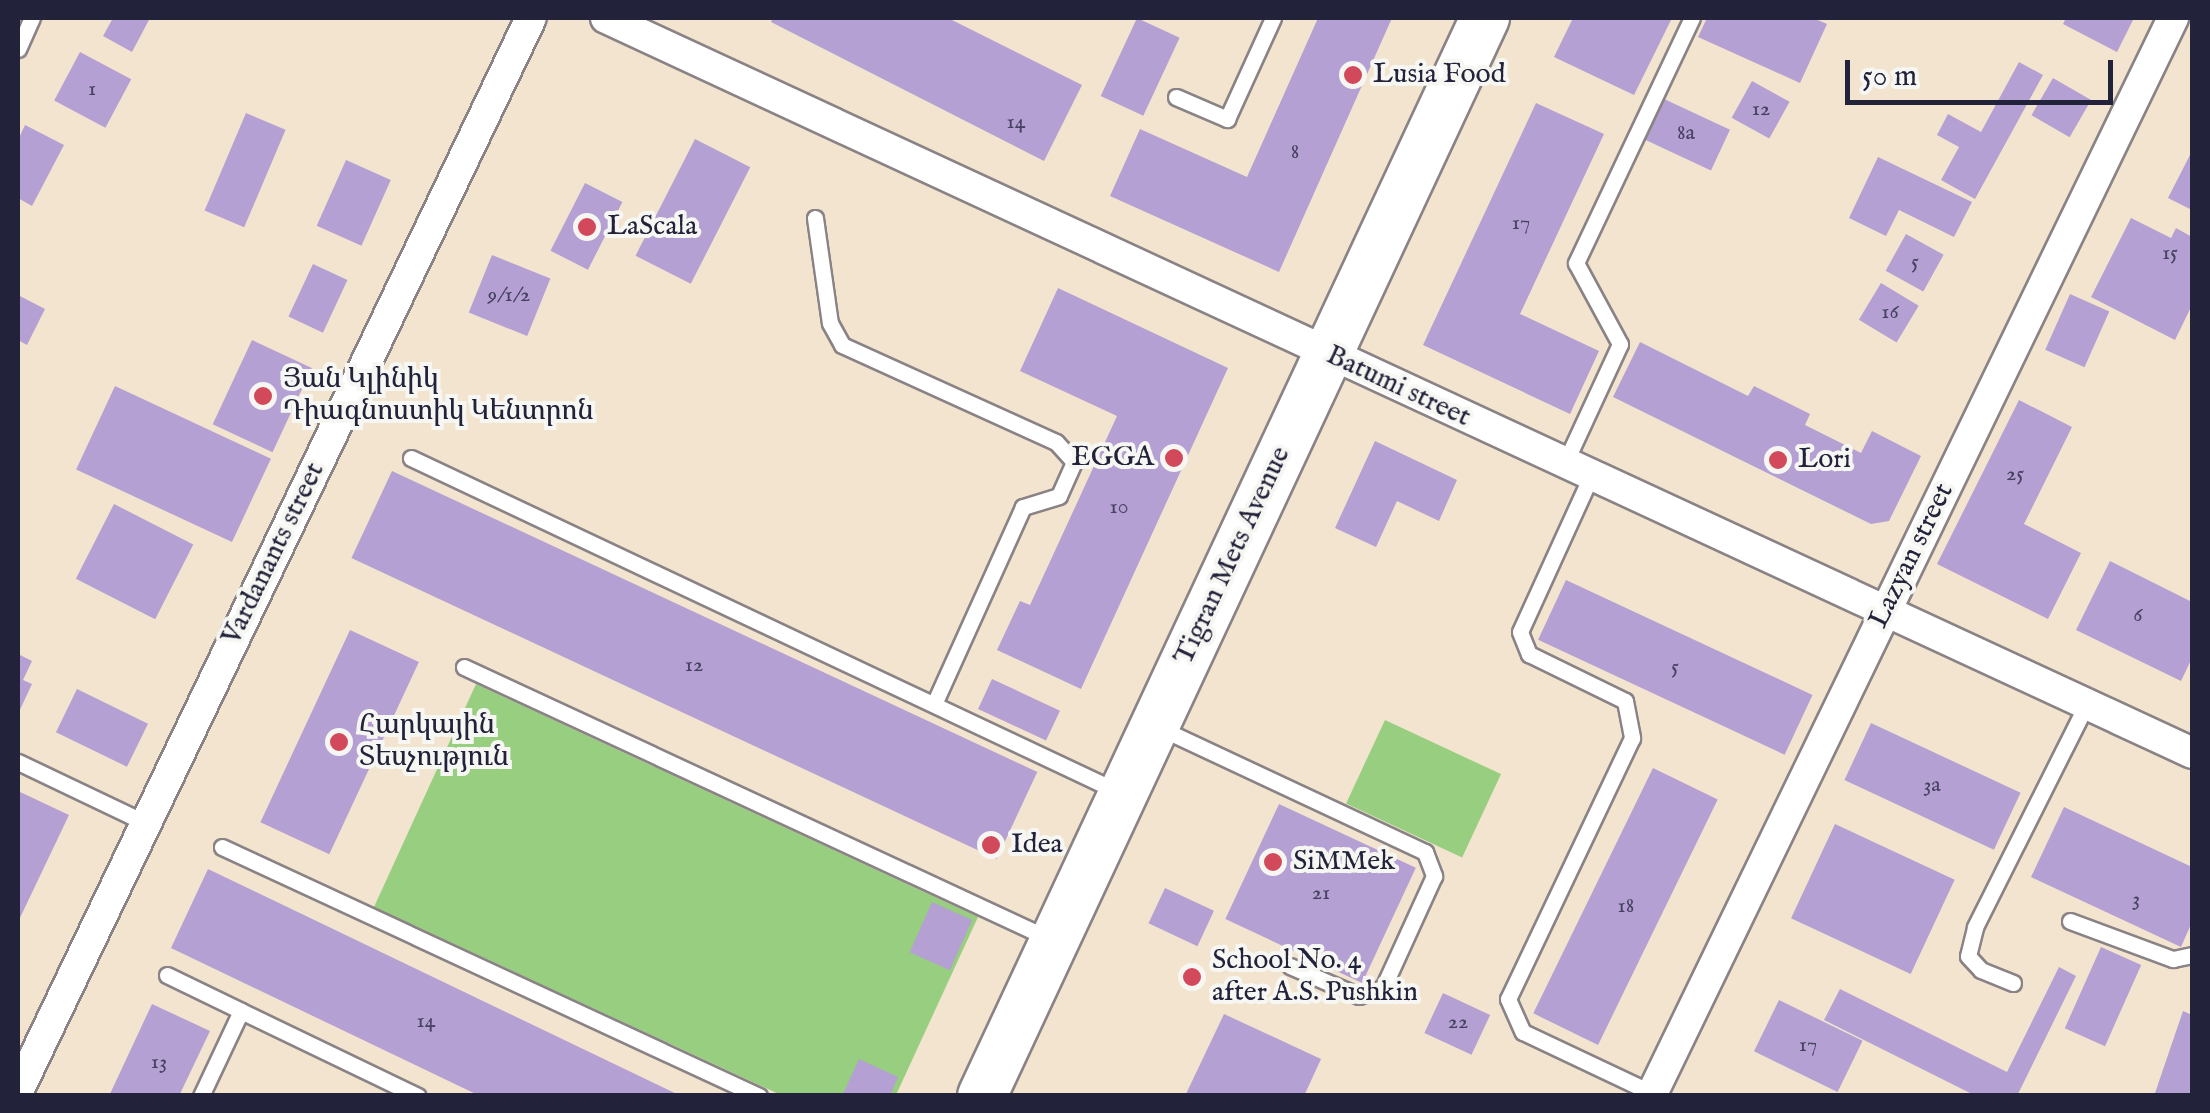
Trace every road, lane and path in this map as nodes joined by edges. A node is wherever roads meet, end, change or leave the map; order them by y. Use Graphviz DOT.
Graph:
graph roads {
  1 [pos="32,18"];
  2 [pos="531,18"];
  3 [pos="606,18"];
  4 [pos="1273,18"];
  5 [pos="1484,18"];
  6 [pos="1692,18"];
  7 [pos="2173,18"];
  8 [pos="18,49"];
  9 [pos="1176,97"];
  10 [pos="814,218"];
  11 [pos="1328,355"];
  12 [pos="411,458"];
  13 [pos="1578,470"];
  14 [pos="1886,610"];
  15 [pos="464,667"];
  16 [pos="934,704"];
  17 [pos="2087,704"];
  18 [pos="1154,726"];
  19 [pos="2192,753"];
  20 [pos="18,762"];
  21 [pos="1123,794"];
  22 [pos="146,823"];
  23 [pos="222,847"];
  24 [pos="2070,921"];
  25 [pos="1054,941"];
  26 [pos="2192,955"];
  27 [pos="1290,966"];
  28 [pos="167,976"];
  29 [pos="2013,983"];
  30 [pos="240,1010"];
  31 [pos="18,1091"];
  32 [pos="1651,1094"];
  33 [pos="201,1096"];
  34 [pos="418,1096"];
  35 [pos="759,1096"];
  36 [pos="982,1096"];
  1 -- 8 [label="lane"];
  2 -- 22 [label="street, Vardanants street"];
  3 -- 11 [label="street, Batumi street"];
  4 -- 9 [label="lane"];
  5 -- 11 [label="main road, Tigran Mets Avenue"];
  6 -- 13 [label="lane"];
  7 -- 14 [label="street, Lazyan street"];
  10 -- 16 [label="lane"];
  11 -- 13 [label="street, Batumi street"];
  11 -- 18 [label="main road, Tigran Mets Avenue"];
  12 -- 16 [label="lane"];
  13 -- 14 [label="street, Batumi street"];
  13 -- 32 [label="lane"];
  14 -- 17 [label="street, Batumi street"];
  14 -- 32 [label="street, Lazyan street"];
  15 -- 25 [label="lane"];
  16 -- 21 [label="lane"];
  17 -- 19 [label="street, Batumi street"];
  17 -- 29 [label="lane"];
  18 -- 21 [label="main road, Tigran Mets Avenue"];
  18 -- 27 [label="lane"];
  20 -- 22 [label="lane"];
  21 -- 25 [label="main road, Tigran Mets Avenue"];
  22 -- 31 [label="street, Vardanants street"];
  23 -- 35 [label="lane"];
  24 -- 26 [label="lane"];
  25 -- 36 [label="main road, Tigran Mets Avenue"];
  28 -- 30 [label="lane"];
  30 -- 33 [label="lane"];
  30 -- 34 [label="lane"];
}
